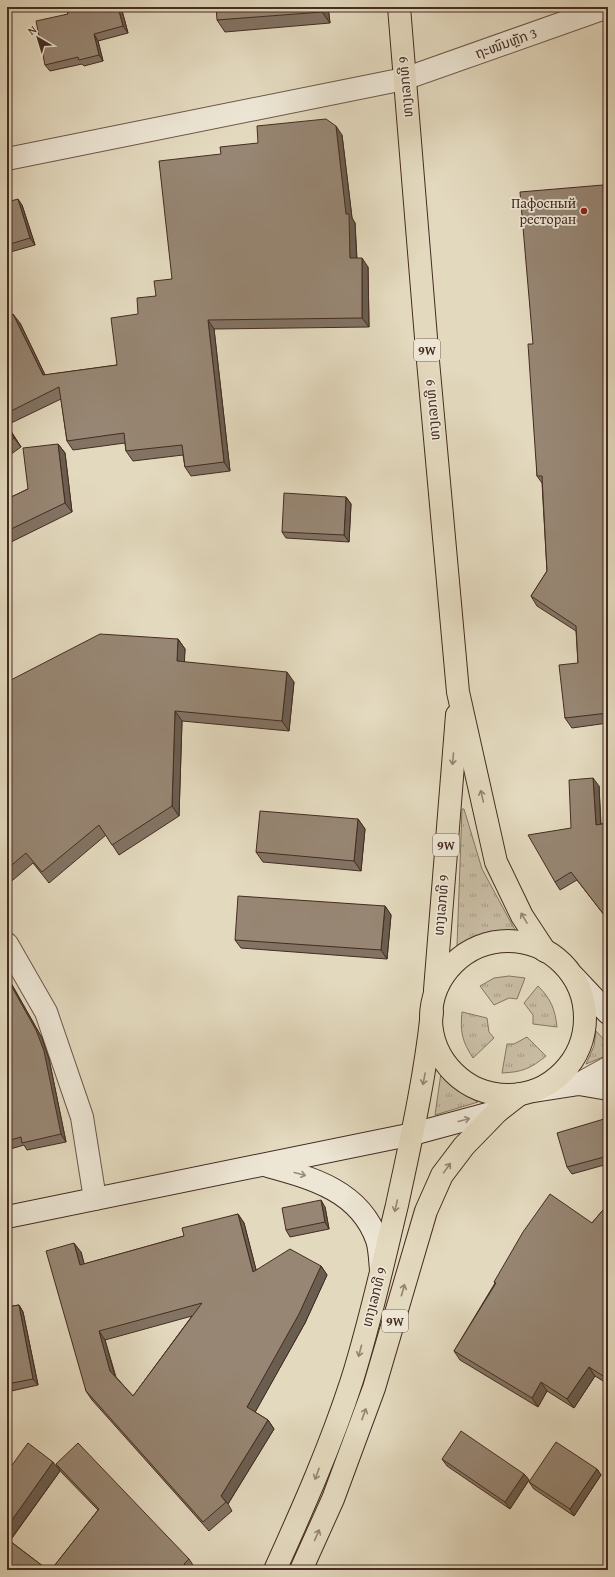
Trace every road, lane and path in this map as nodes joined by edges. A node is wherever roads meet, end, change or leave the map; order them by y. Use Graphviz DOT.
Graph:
graph roads {
  1 [pos="399,7"];
  2 [pos="608,7"];
  3 [pos="404,79"];
  4 [pos="7,159"];
  5 [pos="458,692"];
  6 [pos="7,944"];
  7 [pos="545,951"];
  8 [pos="574,977"];
  9 [pos="433,1005"];
  10 [pos="608,1013"];
  11 [pos="608,1068"];
  12 [pos="579,1084"];
  13 [pos="608,1089"];
  14 [pos="527,1092"];
  15 [pos="498,1111"];
  16 [pos="413,1134"];
  17 [pos="263,1164"];
  18 [pos="95,1199"];
  19 [pos="7,1217"];
  20 [pos="381,1273"];
  21 [pos="352,1380"];
  22 [pos="374,1388"];
  23 [pos="275,1570"];
  24 [pos="301,1570"];
  1 -- 3 [label="main road, ທາງເລກທີ 9 / 9W"];
  2 -- 3 [label="street, ຖະໜົນຫຼັກ 3"];
  3 -- 4 [label="street, ຖະໜົນຫຼັກ 3"];
  3 -- 5 [label="main road, ທາງເລກທີ 9 / 9W"];
  7 -- 5 [label="main road, ທາງເລກທີ 9 / 9W, one-way"];
  5 -- 9 [label="main road, ທາງເລກທີ 9 / 9W, one-way"];
  6 -- 18 [label="street"];
  7 -- 8 [label="main road, ທາງເລກທີ 9 / 9W"];
  7 -- 9 [label="main road, ທາງເລກທີ 9 / 9W"];
  8 -- 10 [label="street"];
  8 -- 14 [label="main road, ທາງເລກທີ 9 / 9W"];
  9 -- 14 [label="main road, ທາງເລກທີ 9 / 9W"];
  9 -- 16 [label="main road, ທາງເລກທີ 9 / 9W, one-way"];
  11 -- 12 [label="street"];
  12 -- 13 [label="street"];
  12 -- 14 [label="street"];
  14 -- 15 [label="main road, ທາງເລກທີ 9 / 9W"];
  16 -- 15 [label="street, one-way"];
  22 -- 15 [label="main road, ທາງເລກທີ 9 / 9W, one-way"];
  16 -- 17 [label="street"];
  16 -- 20 [label="main road, ທາງເລກທີ 9 / 9W, one-way"];
  17 -- 18 [label="street"];
  17 -- 20 [label="street, one-way"];
  18 -- 19 [label="street"];
  20 -- 21 [label="main road, ທາງເລກທີ 9 / 9W, one-way"];
  21 -- 22 [label="main road"];
  21 -- 23 [label="main road, ທາງເລກທີ 9 / 9W, one-way"];
  24 -- 22 [label="main road, ທາງເລກທີ 9 / 9W, one-way"];
}
